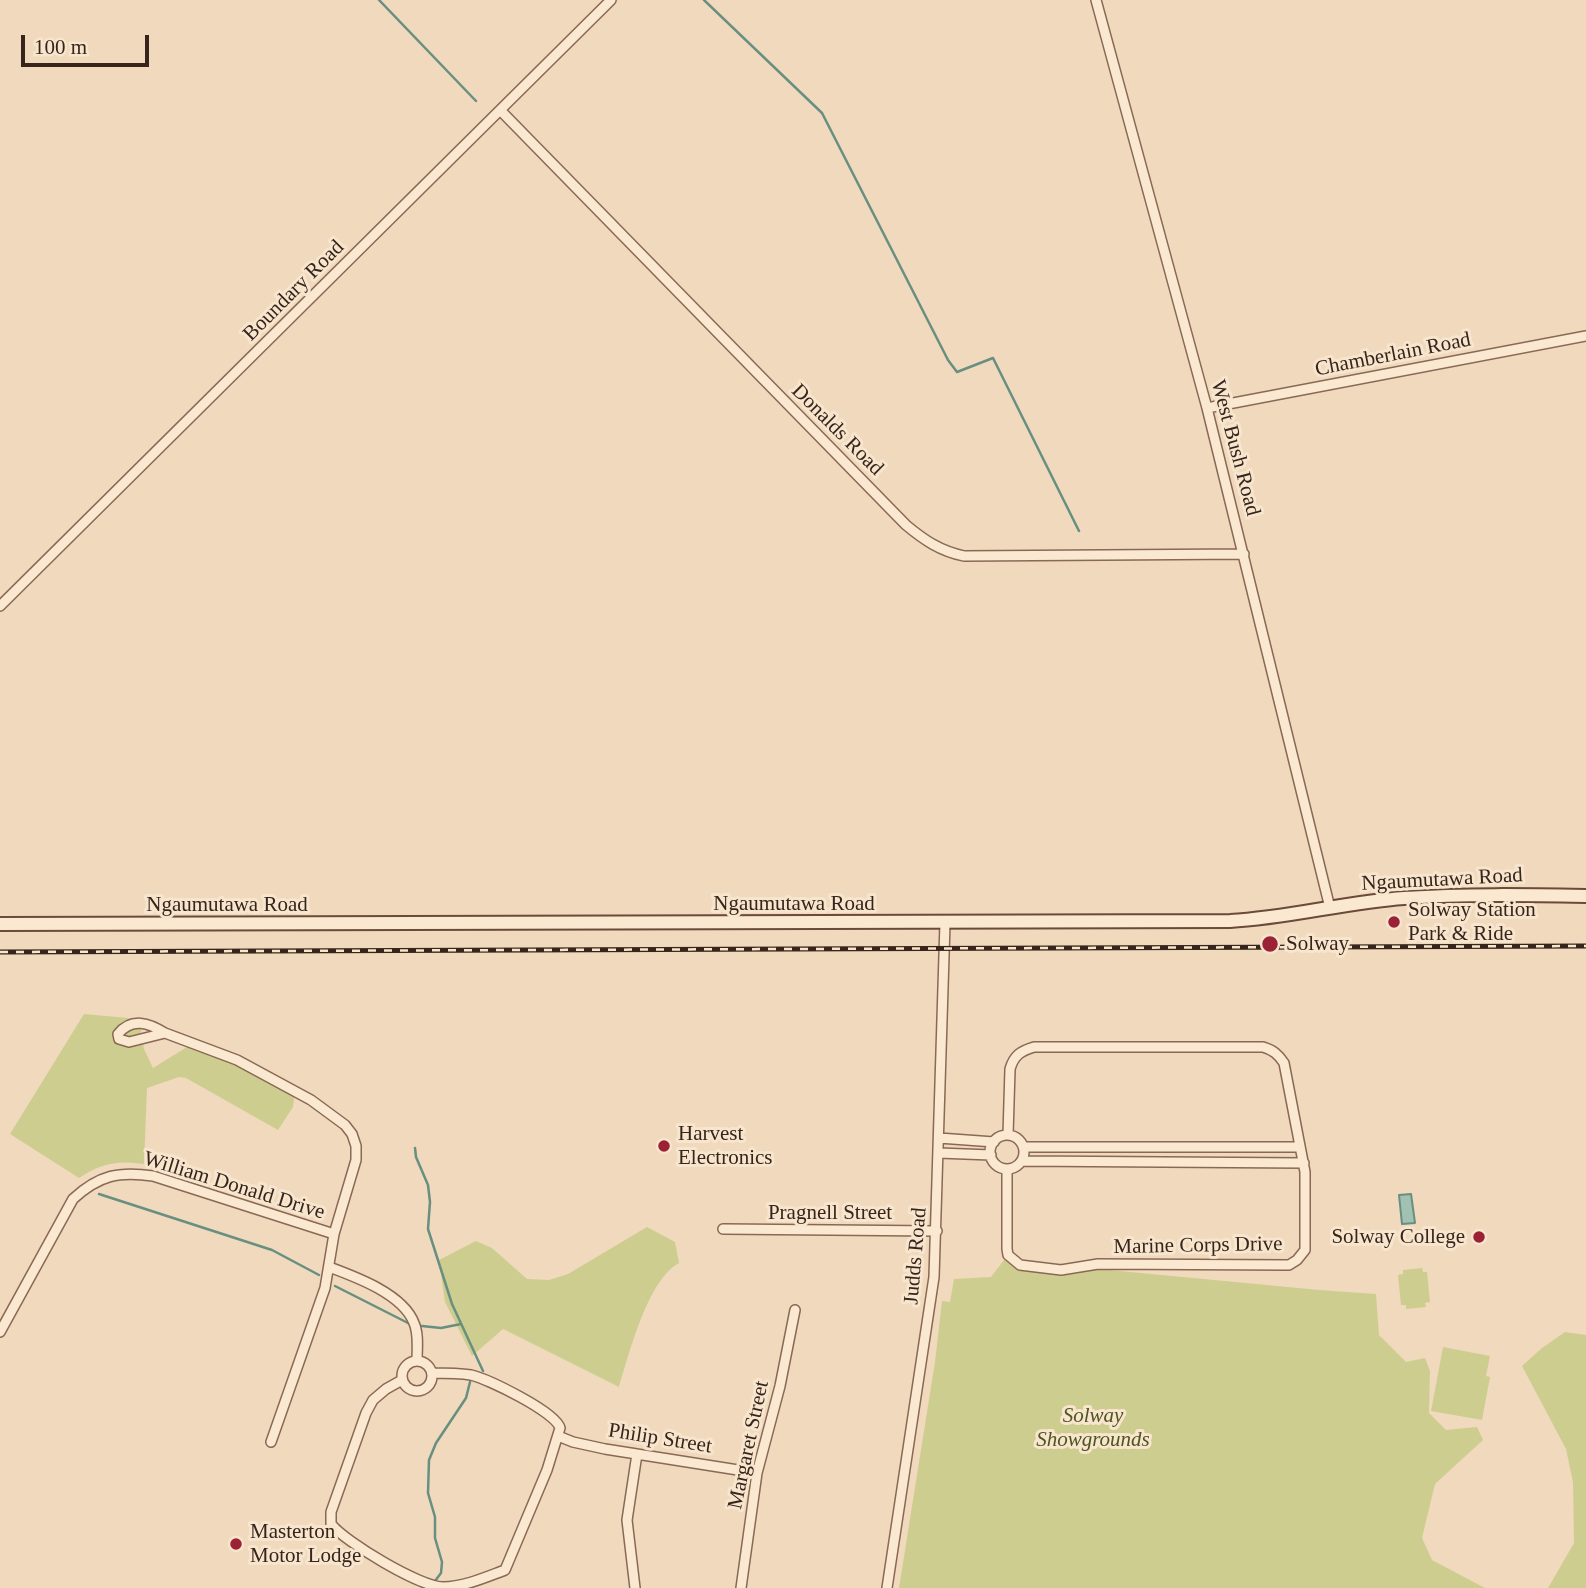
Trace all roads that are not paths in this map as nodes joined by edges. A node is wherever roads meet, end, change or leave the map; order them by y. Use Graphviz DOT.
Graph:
graph roads {
  1 [pos="611,0"];
  2 [pos="1096,0"];
  3 [pos="501,111"];
  4 [pos="1586,336"];
  5 [pos="1206,408"];
  6 [pos="1244,554"];
  7 [pos="0,606"];
  8 [pos="1586,896"];
  9 [pos="1330,908"];
  10 [pos="945,923"];
  11 [pos="0,924"];
  12 [pos="165,1033"];
  13 [pos="1008,1135"];
  14 [pos="939,1138"];
  15 [pos="994,1142"];
  16 [pos="1024,1147"];
  17 [pos="1300,1147"];
  18 [pos="1179,1148"];
  19 [pos="1108,1149"];
  20 [pos="1251,1149"];
  21 [pos="939,1153"];
  22 [pos="991,1155"];
  23 [pos="1021,1161"];
  24 [pos="1251,1161"];
  25 [pos="1108,1162"];
  26 [pos="1179,1162"];
  27 [pos="1304,1163"];
  28 [pos="1007,1169"];
  29 [pos="723,1229"];
  30 [pos="937,1231"];
  31 [pos="334,1234"];
  32 [pos="329,1267"];
  33 [pos="795,1310"];
  34 [pos="0,1332"];
  35 [pos="417,1361"];
  36 [pos="432,1373"];
  37 [pos="402,1380"];
  38 [pos="558,1436"];
  39 [pos="271,1442"];
  40 [pos="637,1454"];
  41 [pos="757,1473"];
  42 [pos="635,1588"];
  43 [pos="741,1588"];
  44 [pos="887,1588"];
  1 -- 3 [label="street, Boundary Road"];
  2 -- 5 [label="street, West Bush Road"];
  3 -- 6 [label="street, Donalds Road"];
  3 -- 7 [label="street, Boundary Road"];
  4 -- 5 [label="street, Chamberlain Road"];
  5 -- 6 [label="street, West Bush Road"];
  6 -- 9 [label="street, West Bush Road"];
  8 -- 9 [label="main road, Ngaumutawa Road"];
  9 -- 10 [label="main road, Ngaumutawa Road"];
  10 -- 11 [label="main road, Ngaumutawa Road"];
  10 -- 14 [label="street, Judds Road"];
  12 -- 31 [label="street"];
  13 -- 15 [label="street"];
  13 -- 16 [label="street"];
  13 -- 17 [label="street, Marine Corps Drive"];
  14 -- 15 [label="street"];
  14 -- 21 [label="street, Judds Road"];
  15 -- 22 [label="street"];
  16 -- 19 [label="street"];
  16 -- 23 [label="street"];
  17 -- 20 [label="street"];
  17 -- 27 [label="street, Marine Corps Drive"];
  18 -- 19 [label="street"];
  18 -- 20 [label="street"];
  18 -- 26 [label="street"];
  19 -- 25 [label="street"];
  20 -- 24 [label="street"];
  21 -- 22 [label="street"];
  21 -- 30 [label="street, Judds Road"];
  22 -- 28 [label="street"];
  23 -- 25 [label="street"];
  23 -- 28 [label="street"];
  24 -- 26 [label="street"];
  24 -- 27 [label="street"];
  25 -- 26 [label="street"];
  27 -- 28 [label="street, Marine Corps Drive"];
  29 -- 30 [label="street, Pragnell Street"];
  30 -- 44 [label="street, Judds Road"];
  31 -- 32 [label="street"];
  31 -- 34 [label="street, William Donald Drive"];
  32 -- 35 [label="street"];
  32 -- 39 [label="street"];
  33 -- 41 [label="street, Margaret Street"];
  35 -- 36 [label="street"];
  35 -- 37 [label="street"];
  36 -- 37 [label="street"];
  36 -- 38 [label="street"];
  37 -- 38 [label="street"];
  38 -- 40 [label="street, Philip Street"];
  40 -- 41 [label="street, Philip Street"];
  40 -- 42 [label="street"];
  41 -- 43 [label="street, Margaret Street"];
}
